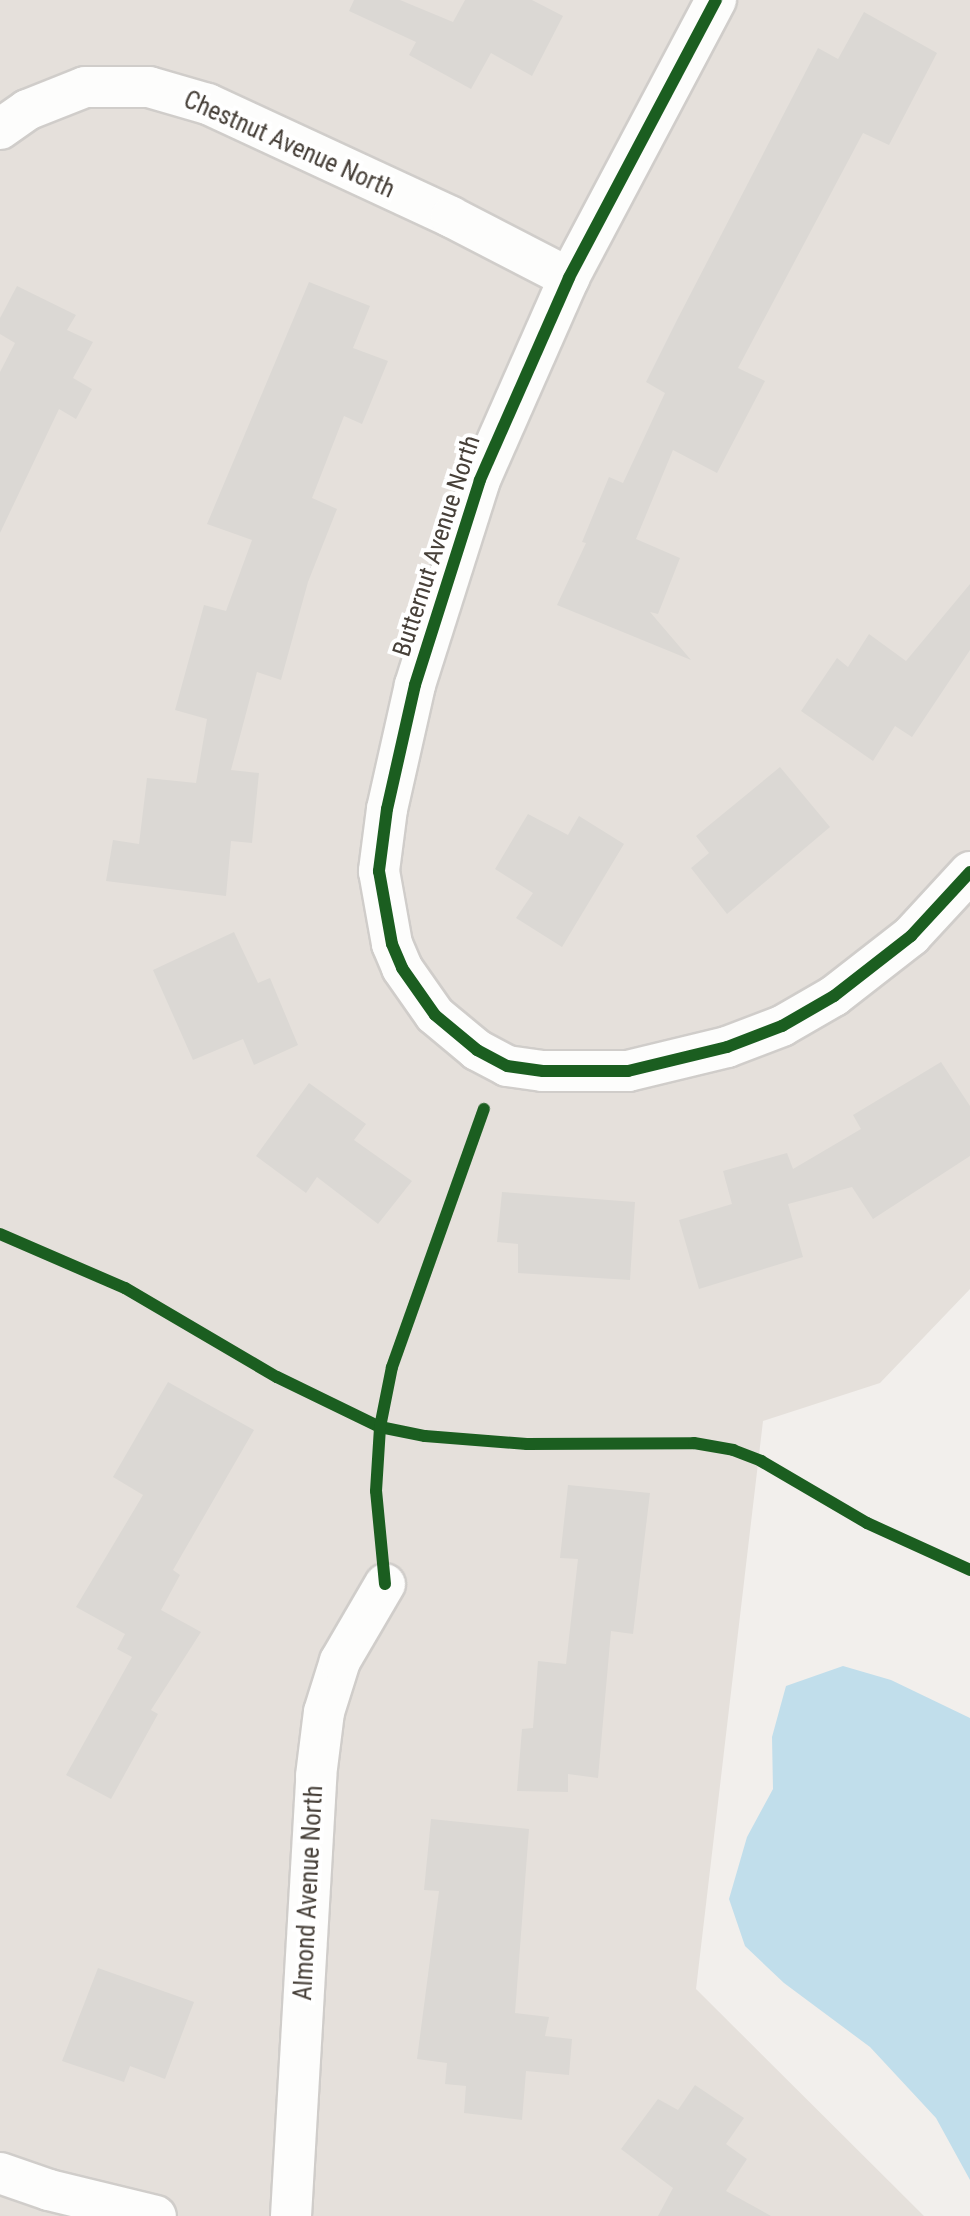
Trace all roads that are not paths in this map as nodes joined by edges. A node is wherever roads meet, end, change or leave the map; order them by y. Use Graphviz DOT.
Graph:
graph roads {
  1 [pos="716,0"];
  2 [pos="0,129"];
  3 [pos="569,278"];
  4 [pos="970,872"];
  5 [pos="385,1584"];
  6 [pos="0,2173"];
  7 [pos="156,2216"];
  8 [pos="291,2216"];
  1 -- 3 [label="street, Butternut Avenue North"];
  2 -- 3 [label="street, Chestnut Avenue North"];
  3 -- 4 [label="street, Butternut Avenue North"];
  5 -- 8 [label="street, Almond Avenue North"];
  6 -- 7 [label="street"];
}
